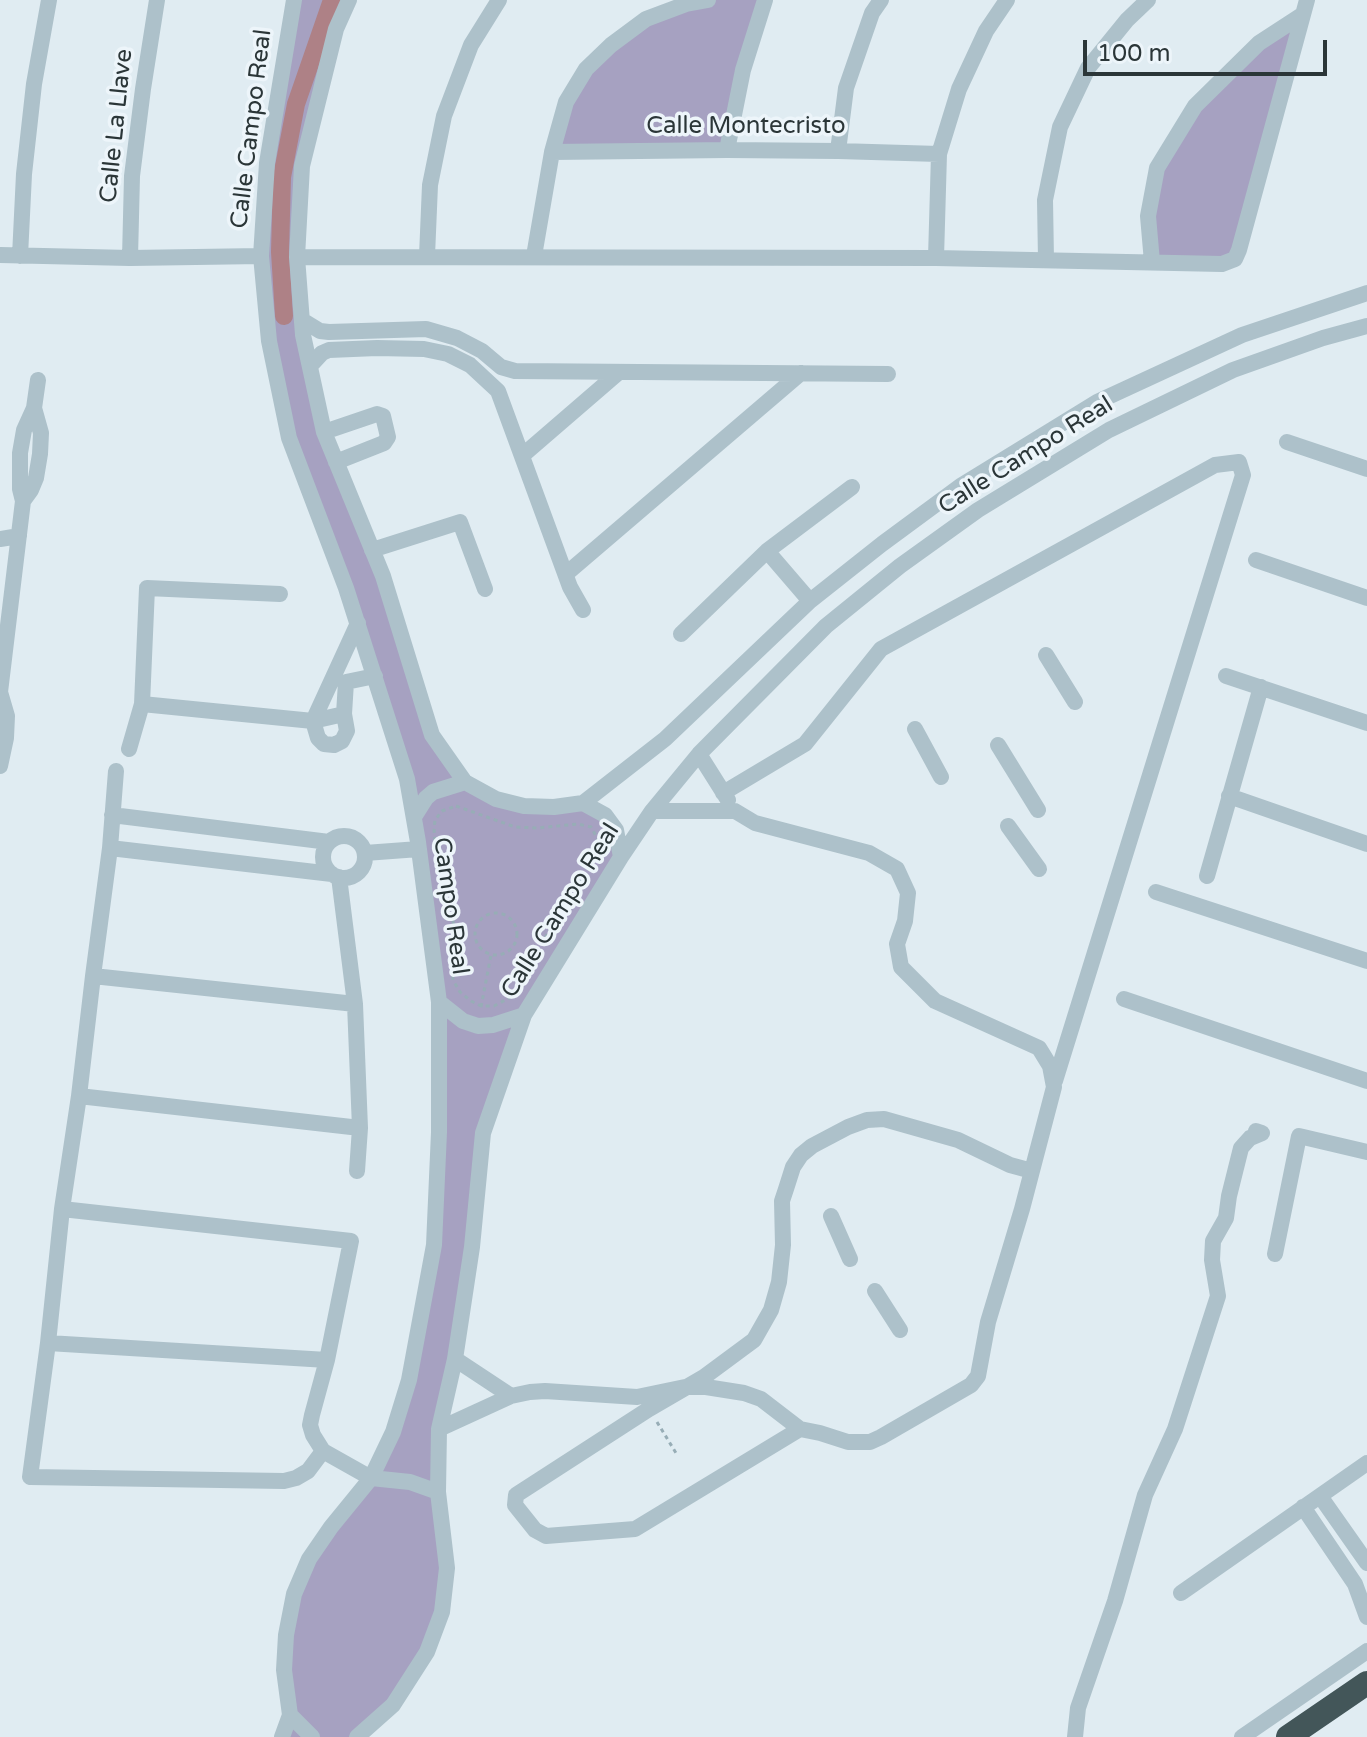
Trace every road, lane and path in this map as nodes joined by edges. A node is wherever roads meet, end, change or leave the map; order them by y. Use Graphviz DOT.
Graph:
graph roads {
  1 [pos="49,0"];
  2 [pos="157,0"];
  3 [pos="294,0"];
  4 [pos="349,0"];
  5 [pos="499,0"];
  6 [pos="708,0"];
  7 [pos="765,0"];
  8 [pos="881,0"];
  9 [pos="1007,0"];
  10 [pos="1148,0"];
  11 [pos="1304,8"];
  12 [pos="727,150"];
  13 [pos="838,151"];
  14 [pos="552,152"];
  15 [pos="939,154"];
  16 [pos="0,255"];
  17 [pos="20,256"];
  18 [pos="261,256"];
  19 [pos="427,256"];
  20 [pos="534,256"];
  21 [pos="297,257"];
  22 [pos="130,258"];
  23 [pos="936,258"];
  24 [pos="1046,260"];
  25 [pos="1152,262"];
  26 [pos="1367,293"];
  27 [pos="302,320"];
  28 [pos="1367,326"];
  29 [pos="412,329"];
  30 [pos="377,330"];
  31 [pos="377,348"];
  32 [pos="412,348"];
  33 [pos="310,366"];
  34 [pos="515,371"];
  35 [pos="618,373"];
  36 [pos="801,373"];
  37 [pos="888,374"];
  38 [pos="38,380"];
  39 [pos="498,391"];
  40 [pos="324,432"];
  41 [pos="1287,442"];
  42 [pos="523,455"];
  43 [pos="336,462"];
  44 [pos="1367,469"];
  45 [pos="852,487"];
  46 [pos="19,536"];
  47 [pos="0,539"];
  48 [pos="372,550"];
  49 [pos="767,551"];
  50 [pos="1256,560"];
  51 [pos="8,562"];
  52 [pos="566,574"];
  53 [pos="485,589"];
  54 [pos="280,594"];
  55 [pos="1367,598"];
  56 [pos="810,601"];
  57 [pos="583,610"];
  58 [pos="358,623"];
  59 [pos="681,634"];
  60 [pos="1046,655"];
  61 [pos="375,676"];
  62 [pos="1226,676"];
  63 [pos="339,681"];
  64 [pos="1261,687"];
  65 [pos="0,692"];
  66 [pos="1075,702"];
  67 [pos="142,704"];
  68 [pos="344,714"];
  69 [pos="313,721"];
  70 [pos="1367,723"];
  71 [pos="915,729"];
  72 [pos="998,745"];
  73 [pos="129,749"];
  74 [pos="699,754"];
  75 [pos="0,766"];
  76 [pos="116,771"];
  77 [pos="941,777"];
  78 [pos="465,782"];
  79 [pos="723,793"];
  80 [pos="1229,796"];
  81 [pos="583,803"];
  82 [pos="1038,810"];
  83 [pos="652,811"];
  84 [pos="735,811"];
  85 [pos="112,815"];
  86 [pos="414,817"];
  87 [pos="1008,826"];
  88 [pos="329,842"];
  89 [pos="1367,844"];
  90 [pos="110,848"];
  91 [pos="419,849"];
  92 [pos="365,853"];
  93 [pos="621,857"];
  94 [pos="1039,869"];
  95 [pos="336,876"];
  96 [pos="1207,876"];
  97 [pos="1156,892"];
  98 [pos="491,955"];
  99 [pos="1367,961"];
  100 [pos="93,976"];
  101 [pos="1124,999"];
  102 [pos="439,1002"];
  103 [pos="355,1004"];
  104 [pos="481,1006"];
  105 [pos="524,1015"];
  106 [pos="478,1026"];
  107 [pos="1367,1081"];
  108 [pos="1054,1087"];
  109 [pos="79,1096"];
  110 [pos="360,1128"];
  111 [pos="1256,1131"];
  112 [pos="1367,1152"];
  113 [pos="357,1171"];
  114 [pos="1032,1171"];
  115 [pos="62,1209"];
  116 [pos="831,1216"];
  117 [pos="1275,1254"];
  118 [pos="850,1259"];
  119 [pos="875,1291"];
  120 [pos="900,1330"];
  121 [pos="48,1343"];
  122 [pos="455,1359"];
  123 [pos="327,1360"];
  124 [pos="685,1387"];
  125 [pos="511,1396"];
  126 [pos="649,1409"];
  127 [pos="439,1429"];
  128 [pos="800,1429"];
  129 [pos="323,1451"];
  130 [pos="676,1453"];
  131 [pos="1367,1463"];
  132 [pos="371,1478"];
  133 [pos="438,1492"];
  134 [pos="1320,1496"];
  135 [pos="1303,1507"];
  136 [pos="1367,1563"];
  137 [pos="1181,1593"];
  138 [pos="1366,1608"];
  139 [pos="1367,1651"];
  140 [pos="1367,1683"];
  141 [pos="290,1715"];
  142 [pos="355,1735"];
  143 [pos="282,1737"];
  144 [pos="312,1737"];
  145 [pos="1075,1737"];
  146 [pos="1242,1737"];
  147 [pos="1288,1737"];
  1 -- 17 [label="street"];
  2 -- 22 [label="street, Calle La Llave"];
  3 -- 18 [label="street, Calle Campo Real"];
  4 -- 21 [label="street"];
  5 -- 19 [label="street"];
  6 -- 14 [label="street"];
  7 -- 12 [label="street"];
  8 -- 13 [label="street"];
  9 -- 15 [label="street"];
  10 -- 24 [label="street"];
  11 -- 25 [label="street"];
  11 -- 25 [label="street"];
  12 -- 13 [label="street, Calle Montecristo"];
  12 -- 14 [label="street, Calle Montecristo"];
  13 -- 15 [label="street, Calle Montecristo"];
  14 -- 20 [label="street"];
  15 -- 23 [label="street"];
  16 -- 17 [label="street"];
  17 -- 22 [label="street"];
  18 -- 22 [label="street"];
  18 -- 58 [label="street, Calle Campo Real"];
  19 -- 20 [label="street"];
  19 -- 21 [label="street"];
  20 -- 23 [label="street"];
  21 -- 27 [label="street"];
  23 -- 24 [label="street"];
  24 -- 25 [label="street"];
  26 -- 56 [label="street, Calle Campo Real"];
  27 -- 30 [label="street"];
  27 -- 33 [label="street"];
  28 -- 74 [label="street, Calle Campo Real"];
  29 -- 30 [label="street"];
  29 -- 32 [label="street"];
  29 -- 34 [label="street"];
  30 -- 31 [label="street"];
  31 -- 32 [label="street"];
  31 -- 33 [label="street"];
  32 -- 39 [label="street"];
  33 -- 40 [label="street"];
  34 -- 35 [label="street"];
  34 -- 39 [label="street"];
  35 -- 36 [label="street"];
  35 -- 42 [label="street"];
  36 -- 37 [label="street"];
  36 -- 52 [label="street"];
  38 -- 46 [label="street"];
  39 -- 42 [label="street"];
  40 -- 43 [label="street"];
  40 -- 43 [label="street"];
  41 -- 44 [label="street"];
  42 -- 52 [label="street"];
  43 -- 48 [label="street"];
  45 -- 49 [label="street"];
  46 -- 47 [label="street"];
  46 -- 51 [label="street"];
  48 -- 53 [label="street"];
  48 -- 78 [label="street"];
  49 -- 56 [label="street"];
  49 -- 59 [label="street"];
  50 -- 55 [label="street"];
  51 -- 65 [label="street"];
  52 -- 57 [label="street"];
  54 -- 67 [label="street"];
  56 -- 81 [label="street, Calle Campo Real"];
  58 -- 61 [label="street, Calle Campo Real"];
  58 -- 63 [label="street"];
  60 -- 66 [label="street"];
  61 -- 63 [label="street"];
  61 -- 86 [label="street, Calle Campo Real"];
  62 -- 64 [label="street"];
  63 -- 68 [label="street"];
  63 -- 69 [label="street"];
  64 -- 70 [label="street"];
  64 -- 80 [label="street"];
  65 -- 75 [label="street"];
  67 -- 69 [label="street"];
  67 -- 73 [label="street"];
  68 -- 69 [label="street"];
  68 -- 69 [label="street"];
  71 -- 77 [label="street"];
  72 -- 82 [label="street"];
  74 -- 79 [label="street"];
  74 -- 83 [label="street, Calle Campo Real"];
  76 -- 85 [label="street"];
  78 -- 81 [label="street"];
  78 -- 86 [label="street"];
  79 -- 84 [label="street"];
  79 -- 108 [label="street"];
  80 -- 89 [label="street"];
  80 -- 96 [label="street"];
  81 -- 93 [label="street"];
  83 -- 84 [label="street"];
  83 -- 93 [label="street, Calle Campo Real"];
  84 -- 108 [label="street"];
  85 -- 88 [label="street"];
  85 -- 90 [label="street"];
  86 -- 91 [label="street, Campo Real"];
  87 -- 94 [label="street"];
  88 -- 92 [label="street"];
  88 -- 95 [label="street"];
  90 -- 95 [label="street"];
  90 -- 100 [label="street"];
  91 -- 92 [label="street"];
  91 -- 102 [label="street, Campo Real"];
  92 -- 95 [label="street"];
  93 -- 105 [label="street, Calle Campo Real"];
  95 -- 103 [label="street"];
  97 -- 99 [label="street"];
  98 -- 98 [label="path"];
  98 -- 104 [label="path"];
  100 -- 103 [label="street"];
  100 -- 109 [label="street"];
  101 -- 107 [label="street"];
  102 -- 106 [label="street"];
  102 -- 132 [label="street"];
  103 -- 110 [label="street"];
  104 -- 104 [label="path"];
  104 -- 106 [label="path"];
  105 -- 106 [label="street"];
  105 -- 122 [label="street, Calle Campo Real"];
  108 -- 114 [label="street"];
  109 -- 110 [label="street"];
  109 -- 115 [label="street"];
  110 -- 113 [label="street"];
  111 -- 145 [label="street"];
  112 -- 117 [label="street"];
  114 -- 124 [label="street"];
  114 -- 128 [label="street"];
  115 -- 121 [label="street"];
  115 -- 123 [label="street"];
  116 -- 118 [label="street"];
  119 -- 120 [label="street"];
  121 -- 123 [label="street"];
  121 -- 129 [label="street"];
  122 -- 125 [label="street"];
  122 -- 127 [label="street, Calle Campo Real"];
  123 -- 129 [label="street"];
  124 -- 125 [label="street"];
  124 -- 126 [label="street"];
  124 -- 128 [label="street"];
  125 -- 127 [label="street"];
  126 -- 128 [label="street"];
  126 -- 130 [label="path"];
  127 -- 133 [label="street, Calle Campo Real"];
  129 -- 132 [label="street"];
  131 -- 134 [label="street"];
  132 -- 133 [label="street"];
  132 -- 141 [label="street"];
  133 -- 142 [label="street, Calle Campo Real"];
  134 -- 135 [label="street"];
  134 -- 136 [label="street"];
  135 -- 137 [label="street"];
  135 -- 138 [label="street"];
  139 -- 146 [label="street"];
  140 -- 147 [label="highway"];
  141 -- 143 [label="street"];
  141 -- 144 [label="street"];
}
